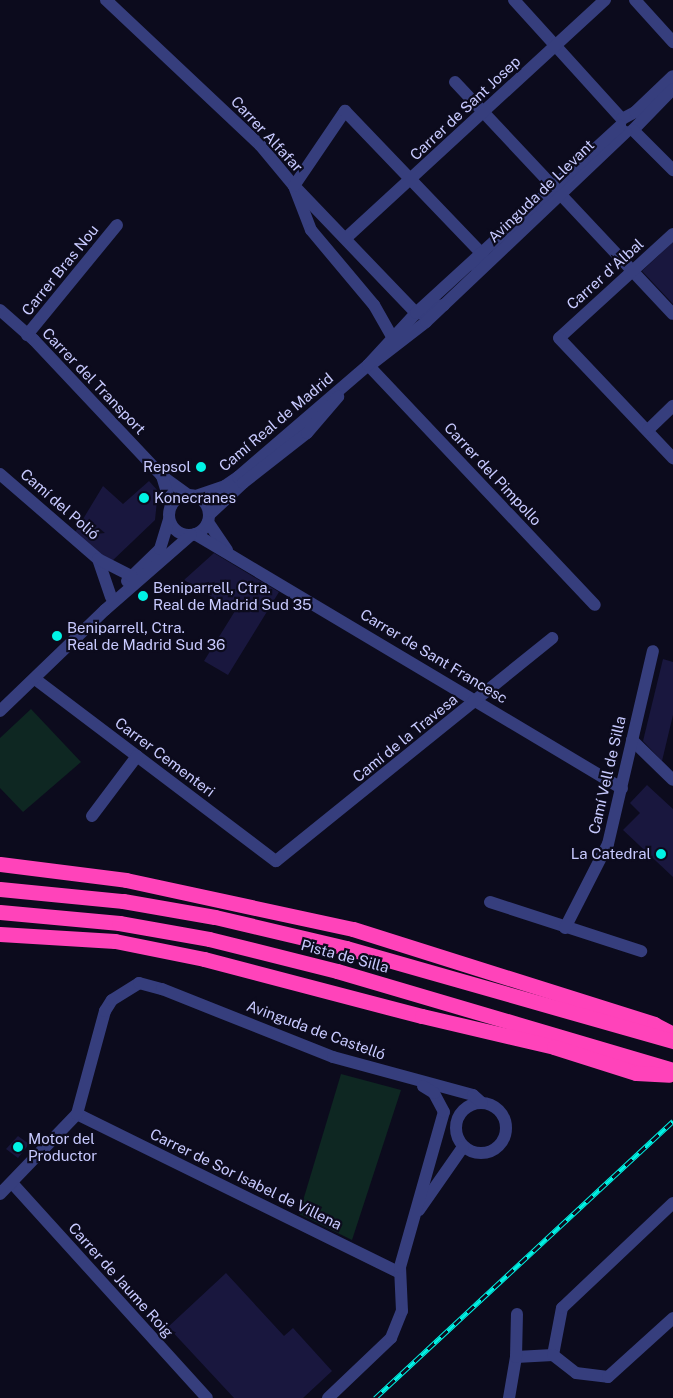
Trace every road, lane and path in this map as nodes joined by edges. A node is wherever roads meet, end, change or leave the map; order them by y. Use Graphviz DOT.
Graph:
graph roads {
  1 [pos="106,0"];
  2 [pos="514,0"];
  3 [pos="604,0"];
  4 [pos="635,0"];
  5 [pos="673,42"];
  6 [pos="557,45"];
  7 [pos="673,76"];
  8 [pos="454,82"];
  9 [pos="673,89"];
  10 [pos="484,113"];
  11 [pos="628,125"];
  12 [pos="673,170"];
  13 [pos="411,180"];
  14 [pos="294,186"];
  15 [pos="557,191"];
  16 [pos="117,225"];
  17 [pos="673,234"];
  18 [pos="346,238"];
  19 [pos="481,253"];
  20 [pos="632,271"];
  21 [pos="477,273"];
  22 [pos="444,305"];
  23 [pos="0,310"];
  24 [pos="416,313"];
  25 [pos="673,314"];
  26 [pos="27,335"];
  27 [pos="397,340"];
  28 [pos="373,363"];
  29 [pos="347,382"];
  30 [pos="673,406"];
  31 [pos="648,430"];
  32 [pos="673,458"];
  33 [pos="0,474"];
  34 [pos="162,476"];
  35 [pos="192,495"];
  36 [pos="170,512"];
  37 [pos="209,519"];
  38 [pos="193,534"];
  39 [pos="228,552"];
  40 [pos="98,559"];
  41 [pos="132,576"];
  42 [pos="111,597"];
  43 [pos="595,605"];
  44 [pos="105,610"];
  45 [pos="552,638"];
  46 [pos="653,651"];
  47 [pos="35,679"];
  48 [pos="478,701"];
  49 [pos="0,711"];
  50 [pos="632,740"];
  51 [pos="137,756"];
  52 [pos="673,780"];
  53 [pos="622,789"];
  54 [pos="92,816"];
  55 [pos="276,861"];
  56 [pos="0,864"];
  57 [pos="0,889"];
  58 [pos="490,902"];
  59 [pos="0,912"];
  60 [pos="565,928"];
  61 [pos="0,934"];
  62 [pos="641,951"];
  63 [pos="673,1034"];
  64 [pos="673,1041"];
  65 [pos="673,1070"];
  66 [pos="673,1075"];
  67 [pos="417,1082"];
  68 [pos="482,1103"];
  69 [pos="76,1114"];
  70 [pos="456,1132"];
  71 [pos="439,1139"];
  72 [pos="463,1147"];
  73 [pos="12,1183"];
  74 [pos="0,1194"];
  75 [pos="673,1203"];
  76 [pos="410,1222"];
  77 [pos="400,1274"];
  78 [pos="517,1314"];
  79 [pos="673,1318"];
  80 [pos="553,1355"];
  81 [pos="516,1358"];
  82 [pos="207,1398"];
  83 [pos="328,1398"];
  84 [pos="509,1398"];
  1 -- 14 [label="street, Carrer Alfafar"];
  2 -- 6 [label="street"];
  3 -- 6 [label="street, Carrer de Sant Josep"];
  4 -- 5 [label="street"];
  6 -- 10 [label="street, Carrer de Sant Josep"];
  6 -- 11 [label="street"];
  7 -- 11 [label="street, Avinguda de Llevant"];
  8 -- 10 [label="street"];
  9 -- 11 [label="street, Avinguda de Llevant"];
  10 -- 13 [label="street, Carrer de Sant Josep"];
  10 -- 15 [label="street"];
  11 -- 12 [label="street"];
  11 -- 15 [label="street, Avinguda de Llevant"];
  13 -- 14 [label="street"];
  13 -- 18 [label="street, Carrer de Sant Josep"];
  13 -- 19 [label="street"];
  14 -- 18 [label="street"];
  14 -- 27 [label="street, Carrer Alfafar"];
  15 -- 19 [label="street, Avinguda de Llevant"];
  15 -- 20 [label="street"];
  15 -- 21 [label="street, Avinguda de Llevant"];
  16 -- 26 [label="street, Carrer Bras Nou"];
  17 -- 20 [label="street, Carrer d'Albal"];
  18 -- 24 [label="street"];
  19 -- 21 [label="street, Avinguda de Llevant"];
  19 -- 24 [label="street, Avinguda de Llevant"];
  20 -- 25 [label="street"];
  20 -- 31 [label="street, Carrer d'Albal"];
  21 -- 22 [label="street, Avinguda de Llevant"];
  22 -- 24 [label="street, Avinguda de Llevant"];
  22 -- 27 [label="street, Avinguda de Llevant"];
  23 -- 26 [label="street, Carrer del Transport"];
  24 -- 27 [label="street, Avinguda de Llevant"];
  26 -- 34 [label="street, Carrer del Transport"];
  27 -- 28 [label="street, Camí Real de Madrid"];
  28 -- 29 [label="street, Camí Real de Madrid"];
  28 -- 43 [label="street, Carrer del Pimpollo"];
  29 -- 35 [label="street, Camí Real de Madrid"];
  29 -- 37 [label="street, Camí Real de Madrid"];
  30 -- 31 [label="street"];
  31 -- 32 [label="street"];
  33 -- 40 [label="street, Camí del Polió"];
  34 -- 35 [label="street, Carrer del Transport"];
  34 -- 36 [label="street, Carrer del Transport"];
  35 -- 36 [label="street"];
  35 -- 37 [label="street"];
  36 -- 38 [label="street"];
  36 -- 41 [label="street"];
  37 -- 38 [label="street"];
  37 -- 39 [label="street, Carrer de Sant Francesc"];
  38 -- 39 [label="street, Carrer de Sant Francesc"];
  38 -- 44 [label="street"];
  39 -- 48 [label="street, Carrer de Sant Francesc"];
  40 -- 41 [label="street, Camí del Polió"];
  40 -- 42 [label="street"];
  41 -- 42 [label="street"];
  42 -- 44 [label="street"];
  44 -- 47 [label="street"];
  45 -- 48 [label="street, Camí de la Travesa"];
  46 -- 50 [label="street, Camí Vell de Silla"];
  47 -- 49 [label="street"];
  47 -- 51 [label="street, Carrer Cementeri"];
  48 -- 53 [label="street, Carrer de Sant Francesc"];
  48 -- 55 [label="street, Camí de la Travesa"];
  50 -- 52 [label="street"];
  50 -- 53 [label="street, Camí Vell de Silla"];
  51 -- 54 [label="street"];
  51 -- 55 [label="street, Carrer Cementeri"];
  53 -- 60 [label="street, Camí Vell de Silla"];
  56 -- 63 [label="highway"];
  57 -- 64 [label="highway, Pista de Silla"];
  58 -- 60 [label="street"];
  59 -- 65 [label="highway, Pista de Silla"];
  60 -- 62 [label="street"];
  61 -- 66 [label="highway"];
  67 -- 68 [label="street, Avinguda de Castelló"];
  67 -- 69 [label="street, Avinguda de Castelló"];
  67 -- 71 [label="street"];
  68 -- 70 [label="street"];
  68 -- 72 [label="street"];
  69 -- 73 [label="street"];
  69 -- 77 [label="street, Carrer de Sor Isabel de Villena"];
  70 -- 71 [label="street"];
  70 -- 72 [label="street"];
  71 -- 76 [label="street"];
  72 -- 76 [label="street"];
  73 -- 74 [label="street"];
  73 -- 82 [label="street, Carrer de Jaume Roig"];
  75 -- 80 [label="street"];
  76 -- 77 [label="street"];
  77 -- 83 [label="street"];
  78 -- 81 [label="street"];
  79 -- 80 [label="street"];
  80 -- 81 [label="street"];
  81 -- 84 [label="street"];
}
